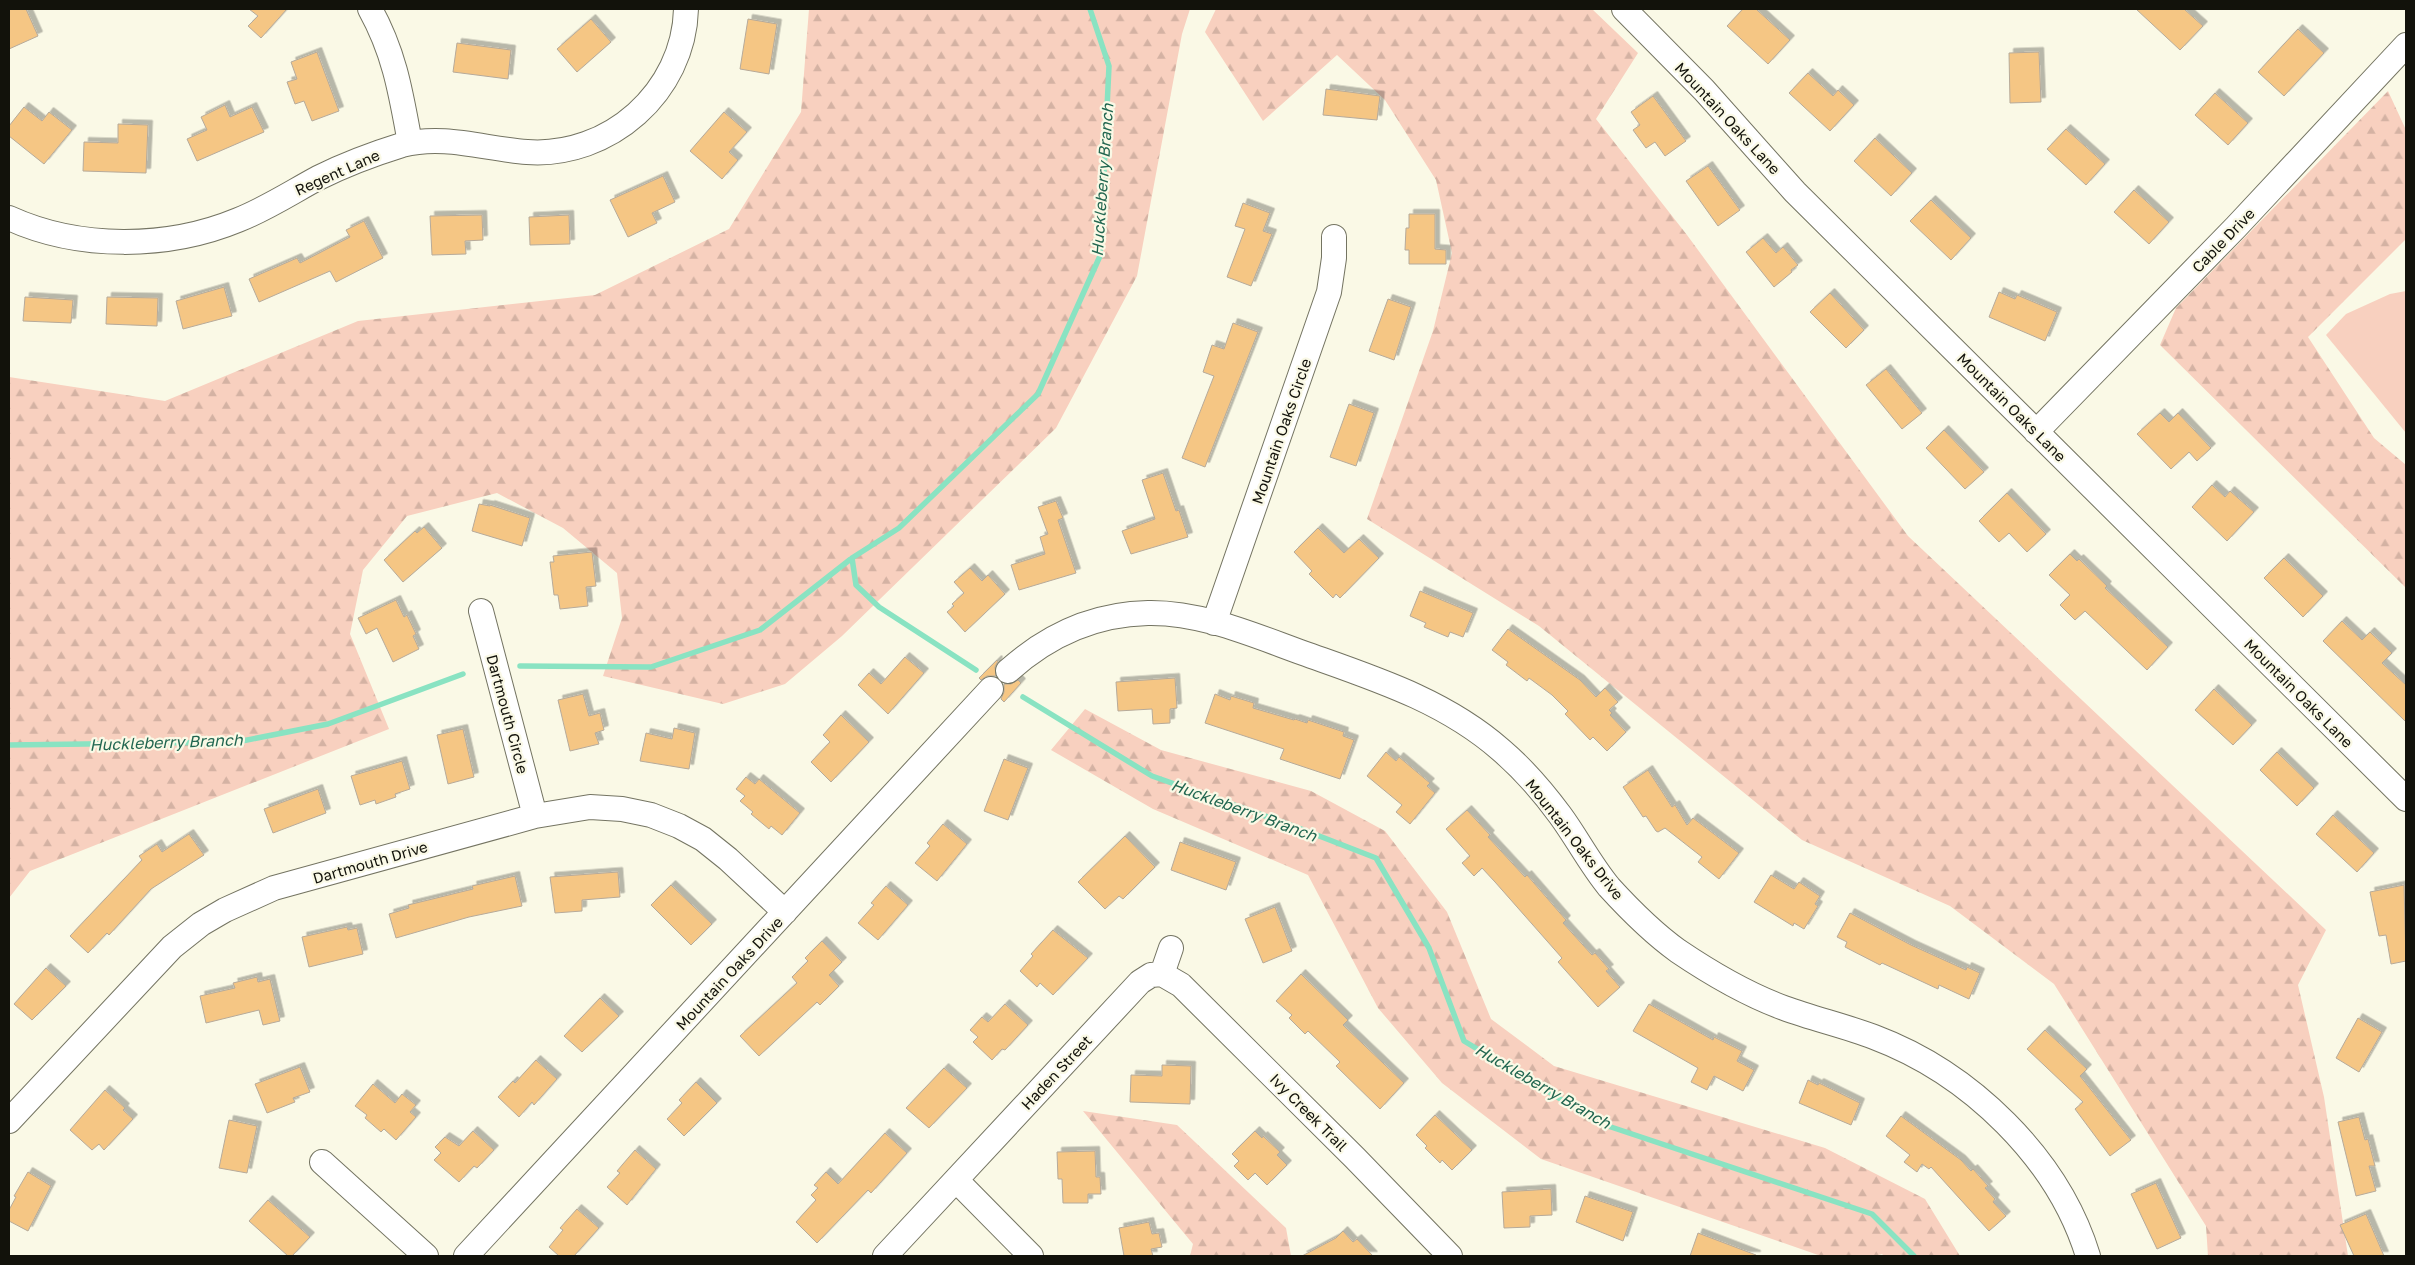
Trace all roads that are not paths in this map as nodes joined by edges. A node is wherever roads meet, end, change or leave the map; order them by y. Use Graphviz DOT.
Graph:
graph roads {
  1 [pos="370,9"];
  2 [pos="686,9"];
  3 [pos="1624,9"];
  4 [pos="2406,45"];
  5 [pos="410,143"];
  6 [pos="9,218"];
  7 [pos="1334,237"];
  8 [pos="2036,432"];
  9 [pos="481,612"];
  10 [pos="1214,623"];
  11 [pos="1008,671"];
  12 [pos="991,689"];
  13 [pos="2406,799"];
  14 [pos="535,816"];
  15 [pos="785,912"];
  16 [pos="1171,948"];
  17 [pos="1162,974"];
  18 [pos="9,1121"];
  19 [pos="322,1162"];
  20 [pos="956,1180"];
  21 [pos="426,1256"];
  22 [pos="466,1256"];
  23 [pos="885,1256"];
  24 [pos="1031,1256"];
  25 [pos="1450,1256"];
  26 [pos="2088,1256"];
  1 -- 5 [label="street"];
  2 -- 5 [label="street, Regent Lane"];
  3 -- 8 [label="street, Mountain Oaks Lane"];
  4 -- 8 [label="street, Cable Drive"];
  5 -- 6 [label="street, Regent Lane"];
  7 -- 10 [label="street, Mountain Oaks Circle"];
  8 -- 13 [label="street, Mountain Oaks Lane"];
  9 -- 14 [label="street, Dartmouth Circle"];
  10 -- 11 [label="street, Mountain Oaks Drive"];
  10 -- 26 [label="street, Mountain Oaks Drive"];
  12 -- 15 [label="street, Mountain Oaks Drive"];
  14 -- 15 [label="street, Dartmouth Drive"];
  14 -- 18 [label="street, Dartmouth Drive"];
  15 -- 22 [label="street, Mountain Oaks Drive"];
  16 -- 17 [label="street"];
  17 -- 20 [label="street, Haden Street"];
  17 -- 25 [label="street, Ivy Creek Trail"];
  19 -- 21 [label="street"];
  20 -- 23 [label="street, Haden Street"];
  20 -- 24 [label="street"];
}
